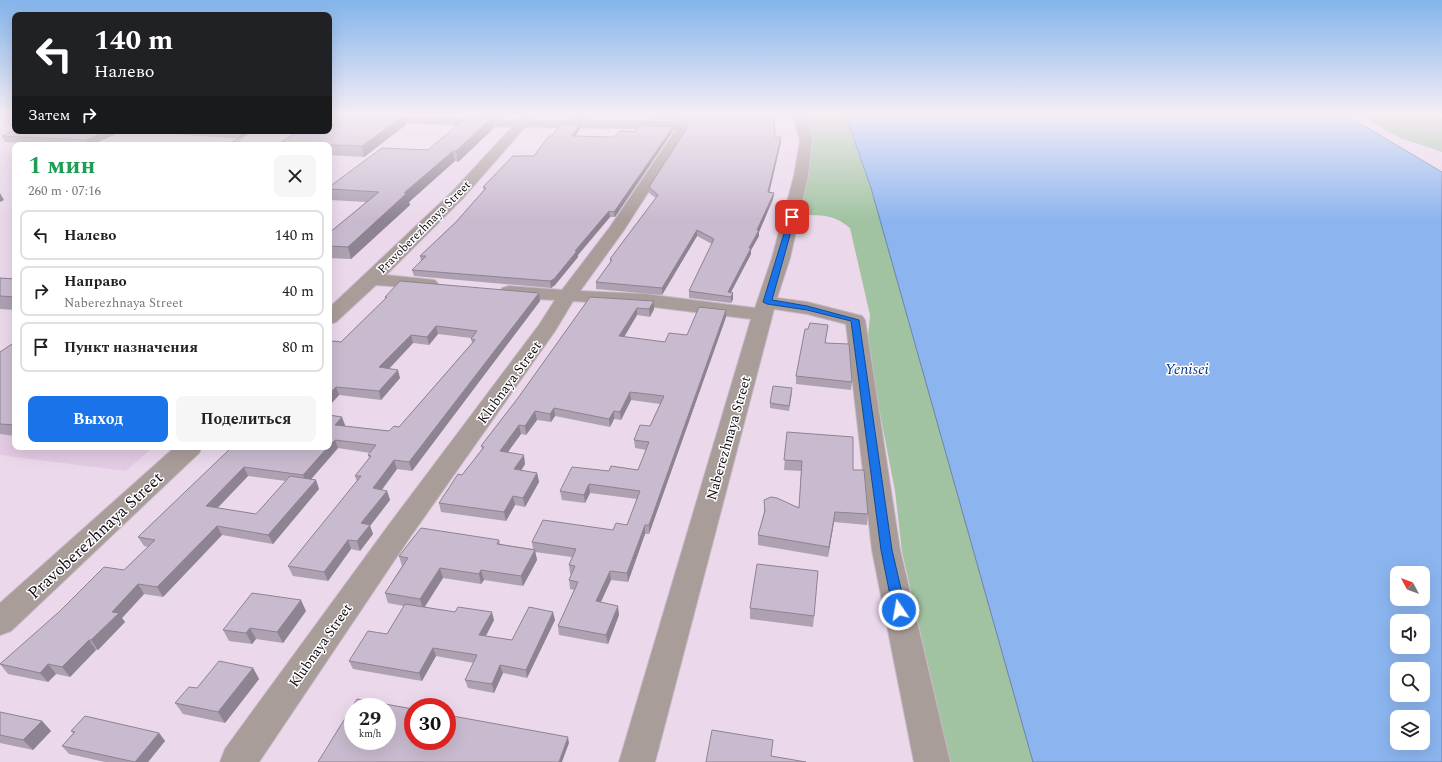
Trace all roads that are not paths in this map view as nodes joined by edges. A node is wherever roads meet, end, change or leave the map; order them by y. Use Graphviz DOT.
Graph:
graph roads {
  1 [pos="497,150"];
  2 [pos="669,150"];
  3 [pos="805,150"];
  4 [pos="372,279"];
  5 [pos="443,285"];
  6 [pos="490,290"];
  7 [pos="567,296"];
  8 [pos="765,309"];
  9 [pos="332,315"];
  10 [pos="187,450"];
  11 [pos="0,622"];
  12 [pos="238,762"];
  13 [pos="637,762"];
  14 [pos="932,762"];
  1 -- 4 [label="street, Pravoberezhnaya Street"];
  2 -- 7 [label="street, Klubnaya Street"];
  3 -- 8 [label="street, Naberezhnaya Street"];
  4 -- 5 [label="street"];
  4 -- 9 [label="street, Pravoberezhnaya Street"];
  6 -- 7 [label="street"];
  7 -- 8 [label="street"];
  7 -- 12 [label="street, Klubnaya Street"];
  8 -- 13 [label="street, Naberezhnaya Street"];
  8 -- 14 [label="street"];
  10 -- 11 [label="street, Pravoberezhnaya Street"];
}
